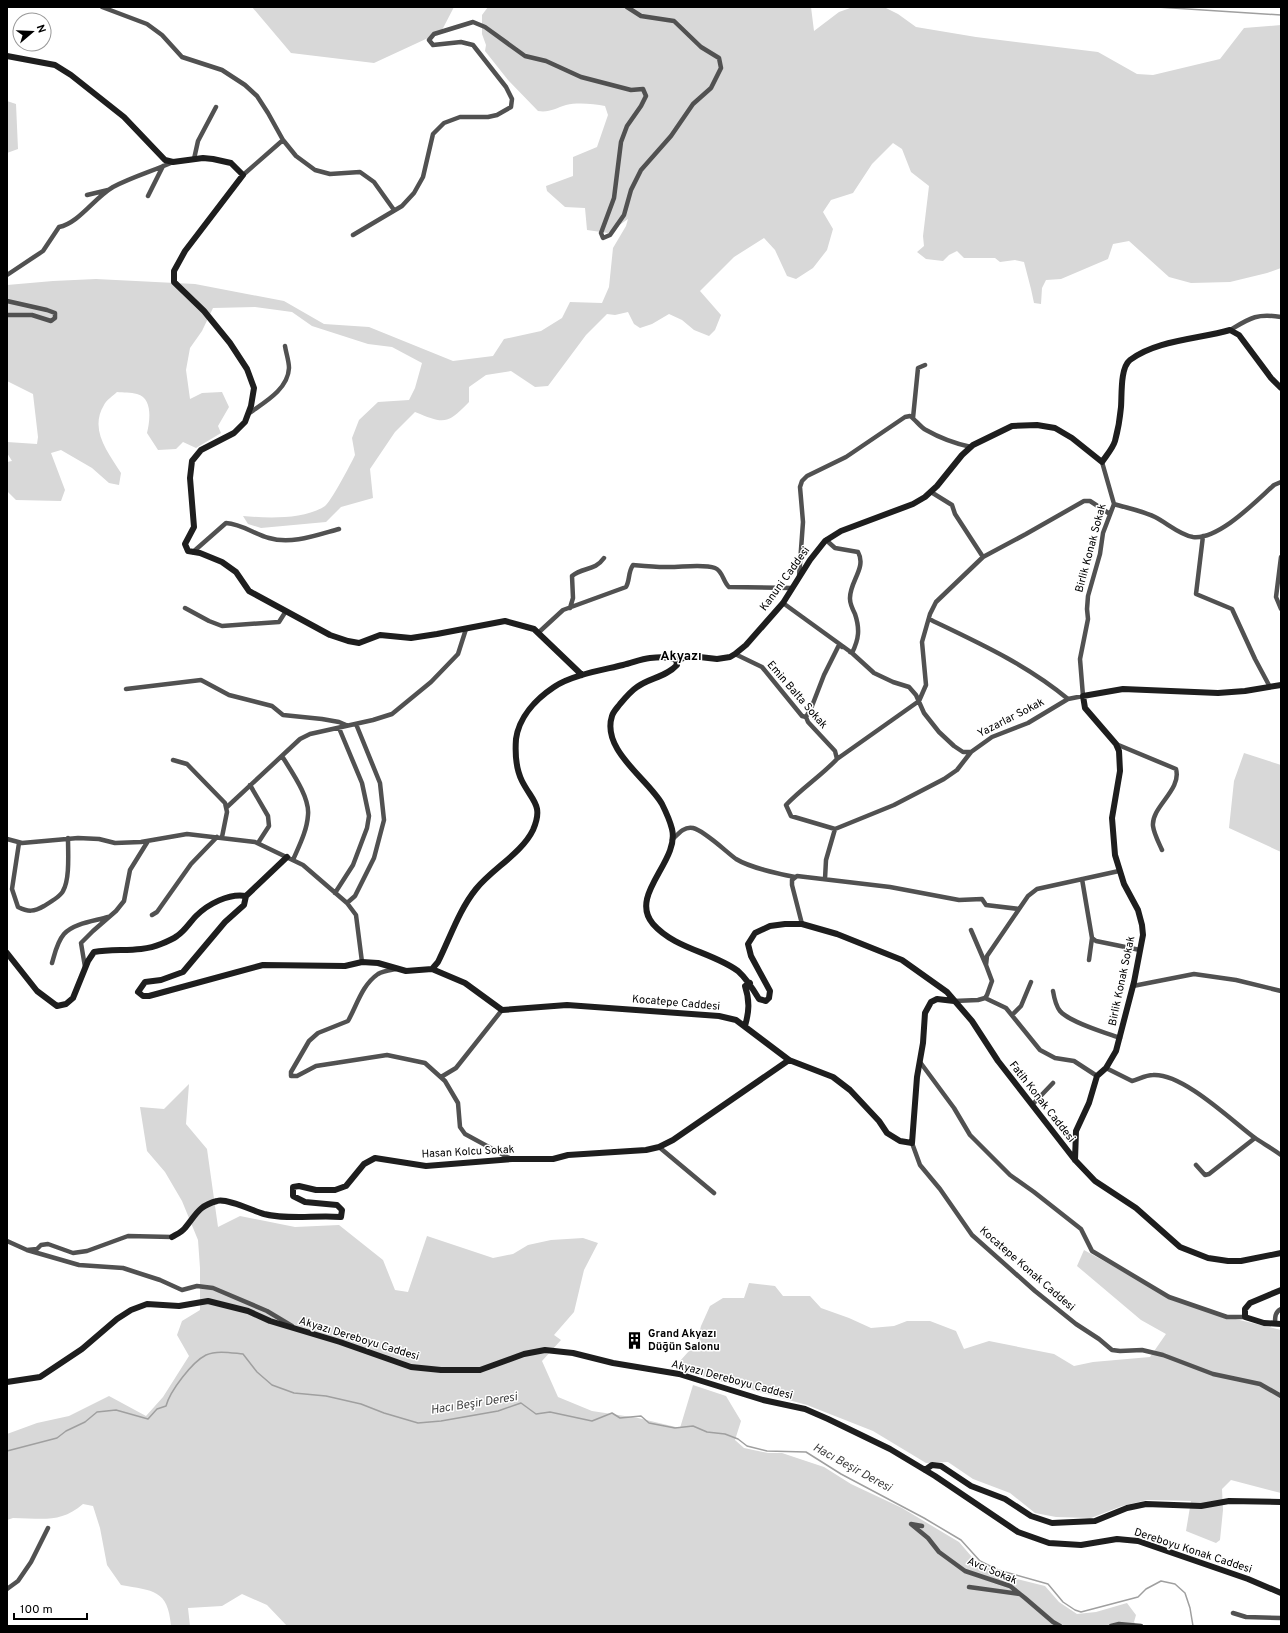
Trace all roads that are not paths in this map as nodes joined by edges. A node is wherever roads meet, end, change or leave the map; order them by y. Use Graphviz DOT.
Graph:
graph roads {
  1 [pos="102,7"];
  2 [pos="627,7"];
  3 [pos="7,56"];
  4 [pos="216,107"];
  5 [pos="283,140"];
  6 [pos="194,159"];
  7 [pos="172,162"];
  8 [pos="162,166"];
  9 [pos="243,175"];
  10 [pos="109,190"];
  11 [pos="87,196"];
  12 [pos="148,196"];
  13 [pos="394,210"];
  14 [pos="353,235"];
  15 [pos="7,275"];
  16 [pos="7,301"];
  17 [pos="7,315"];
  18 [pos="1281,317"];
  19 [pos="1230,330"];
  20 [pos="285,346"];
  21 [pos="926,365"];
  22 [pos="1281,388"];
  23 [pos="248,414"];
  24 [pos="913,418"];
  25 [pos="971,447"];
  26 [pos="1102,462"];
  27 [pos="1281,482"];
  28 [pos="930,492"];
  29 [pos="1114,504"];
  30 [pos="1110,514"];
  31 [pos="339,529"];
  32 [pos="1203,536"];
  33 [pos="826,540"];
  34 [pos="193,552"];
  35 [pos="1281,556"];
  36 [pos="983,557"];
  37 [pos="604,558"];
  38 [pos="799,578"];
  39 [pos="792,588"];
  40 [pos="783,603"];
  41 [pos="185,608"];
  42 [pos="570,608"];
  43 [pos="1281,610"];
  44 [pos="286,611"];
  45 [pos="929,619"];
  46 [pos="466,629"];
  47 [pos="538,632"];
  48 [pos="852,653"];
  49 [pos="735,654"];
  50 [pos="676,660"];
  51 [pos="582,675"];
  52 [pos="1281,685"];
  53 [pos="1270,687"];
  54 [pos="126,689"];
  55 [pos="1083,696"];
  56 [pos="1068,699"];
  57 [pos="919,701"];
  58 [pos="806,717"];
  59 [pos="356,724"];
  60 [pos="346,726"];
  61 [pos="339,728"];
  62 [pos="1116,744"];
  63 [pos="971,752"];
  64 [pos="282,756"];
  65 [pos="837,759"];
  66 [pos="173,760"];
  67 [pos="250,785"];
  68 [pos="227,807"];
  69 [pos="835,829"];
  70 [pos="220,837"];
  71 [pos="68,838"];
  72 [pos="7,839"];
  73 [pos="148,840"];
  74 [pos="672,840"];
  75 [pos="19,843"];
  76 [pos="258,843"];
  77 [pos="1162,850"];
  78 [pos="290,859"];
  79 [pos="1119,871"];
  80 [pos="795,878"];
  81 [pos="825,879"];
  82 [pos="1082,879"];
  83 [pos="335,893"];
  84 [pos="246,896"];
  85 [pos="347,903"];
  86 [pos="1019,909"];
  87 [pos="152,916"];
  88 [pos="110,917"];
  89 [pos="802,924"];
  90 [pos="971,930"];
  91 [pos="1092,938"];
  92 [pos="1140,950"];
  93 [pos="7,953"];
  94 [pos="1089,960"];
  95 [pos="362,962"];
  96 [pos="52,963"];
  97 [pos="986,964"];
  98 [pos="85,967"];
  99 [pos="398,969"];
  100 [pos="432,969"];
  101 [pos="1031,982"];
  102 [pos="750,983"];
  103 [pos="1133,986"];
  104 [pos="1053,991"];
  105 [pos="1281,991"];
  106 [pos="985,998"];
  107 [pos="954,1001"];
  108 [pos="502,1010"];
  109 [pos="1012,1015"];
  110 [pos="745,1026"];
  111 [pos="1120,1038"];
  112 [pos="789,1060"];
  113 [pos="920,1062"];
  114 [pos="1106,1068"];
  115 [pos="1097,1076"];
  116 [pos="441,1077"];
  117 [pos="1053,1083"];
  118 [pos="1032,1105"];
  119 [pos="1255,1138"];
  120 [pos="912,1143"];
  121 [pos="659,1147"];
  122 [pos="1281,1155"];
  123 [pos="512,1159"];
  124 [pos="1075,1160"];
  125 [pos="1196,1164"];
  126 [pos="714,1193"];
  127 [pos="172,1237"];
  128 [pos="7,1241"];
  129 [pos="27,1250"];
  130 [pos="1281,1253"];
  131 [pos="1281,1290"];
  132 [pos="1281,1309"];
  133 [pos="1245,1317"];
  134 [pos="1278,1323"];
  135 [pos="302,1332"];
  136 [pos="7,1382"];
  137 [pos="1281,1396"];
  138 [pos="925,1470"];
  139 [pos="1281,1502"];
  140 [pos="922,1526"];
  141 [pos="48,1528"];
  142 [pos="969,1586"];
  143 [pos="7,1589"];
  144 [pos="1281,1593"];
  145 [pos="1021,1594"];
  146 [pos="1233,1613"];
  147 [pos="1281,1618"];
  148 [pos="1060,1626"];
  149 [pos="1111,1626"];
  150 [pos="1141,1626"];
  1 -- 5 [label="street"];
  2 -- 13 [label="street"];
  3 -- 7 [label="street"];
  4 -- 6 [label="street"];
  5 -- 9 [label="street"];
  5 -- 13 [label="street"];
  6 -- 7 [label="street"];
  6 -- 9 [label="street"];
  7 -- 8 [label="street"];
  8 -- 10 [label="street"];
  8 -- 12 [label="street"];
  9 -- 23 [label="street"];
  10 -- 11 [label="street"];
  10 -- 15 [label="street"];
  13 -- 14 [label="street"];
  16 -- 17 [label="street"];
  18 -- 19 [label="street"];
  19 -- 22 [label="street"];
  19 -- 26 [label="street"];
  20 -- 23 [label="street"];
  21 -- 24 [label="street"];
  23 -- 34 [label="street"];
  24 -- 25 [label="street"];
  24 -- 38 [label="street"];
  25 -- 26 [label="street"];
  25 -- 28 [label="street"];
  26 -- 29 [label="street, Birlik Konak Sokak"];
  27 -- 32 [label="street"];
  28 -- 33 [label="street"];
  28 -- 36 [label="street"];
  29 -- 30 [label="street, Birlik Konak Sokak"];
  29 -- 32 [label="street"];
  30 -- 36 [label="street"];
  30 -- 55 [label="street, Birlik Konak Sokak"];
  31 -- 34 [label="street"];
  32 -- 53 [label="street"];
  33 -- 38 [label="street, Kanuni Caddesi"];
  33 -- 48 [label="street"];
  34 -- 44 [label="street"];
  35 -- 43 [label="street"];
  36 -- 45 [label="street"];
  37 -- 42 [label="street"];
  38 -- 39 [label="street, Kanuni Caddesi"];
  39 -- 40 [label="street, Kanuni Caddesi"];
  39 -- 42 [label="street"];
  40 -- 48 [label="street, Yazarlar Sokak"];
  40 -- 49 [label="street, Kanuni Caddesi"];
  41 -- 44 [label="street"];
  42 -- 47 [label="street"];
  44 -- 46 [label="street"];
  45 -- 56 [label="street"];
  45 -- 57 [label="street"];
  46 -- 47 [label="street"];
  46 -- 59 [label="street"];
  47 -- 51 [label="street"];
  48 -- 57 [label="street, Yazarlar Sokak"];
  48 -- 58 [label="street"];
  49 -- 50 [label="street, Kanuni Caddesi"];
  49 -- 58 [label="street, Emin Balta Sokak"];
  50 -- 51 [label="street, Kanuni Caddesi"];
  50 -- 74 [label="street"];
  51 -- 100 [label="street, Kanuni Caddesi"];
  52 -- 53 [label="street, Yazarlar Sokak"];
  53 -- 55 [label="street, Yazarlar Sokak"];
  54 -- 60 [label="street"];
  55 -- 56 [label="street, Yazarlar Sokak"];
  55 -- 62 [label="street, Birlik Konak Sokak"];
  56 -- 63 [label="street, Yazarlar Sokak"];
  57 -- 63 [label="street, Yazarlar Sokak"];
  57 -- 65 [label="street"];
  58 -- 65 [label="street, Emin Balta Sokak"];
  59 -- 60 [label="street"];
  59 -- 85 [label="street"];
  60 -- 61 [label="street"];
  61 -- 64 [label="street"];
  61 -- 83 [label="street"];
  62 -- 77 [label="street"];
  62 -- 79 [label="street, Birlik Konak Sokak"];
  63 -- 69 [label="street"];
  64 -- 67 [label="street"];
  64 -- 78 [label="street"];
  65 -- 69 [label="street"];
  66 -- 68 [label="street"];
  67 -- 68 [label="street"];
  67 -- 76 [label="street"];
  68 -- 70 [label="street"];
  69 -- 81 [label="street"];
  70 -- 73 [label="street"];
  70 -- 76 [label="street"];
  70 -- 87 [label="street"];
  71 -- 73 [label="street"];
  71 -- 75 [label="street"];
  71 -- 75 [label="street"];
  72 -- 75 [label="street"];
  73 -- 88 [label="street"];
  74 -- 80 [label="street"];
  74 -- 102 [label="street"];
  76 -- 78 [label="street"];
  78 -- 83 [label="street"];
  78 -- 84 [label="street"];
  79 -- 82 [label="street"];
  79 -- 92 [label="street, Birlik Konak Sokak"];
  80 -- 81 [label="street"];
  80 -- 89 [label="street"];
  81 -- 86 [label="street"];
  82 -- 86 [label="street"];
  82 -- 91 [label="street"];
  83 -- 85 [label="street"];
  84 -- 95 [label="street"];
  84 -- 98 [label="street"];
  85 -- 95 [label="street"];
  86 -- 97 [label="street"];
  88 -- 96 [label="street"];
  88 -- 98 [label="street"];
  89 -- 102 [label="street, Fatih Konak Caddesi"];
  89 -- 107 [label="street, Fatih Konak Caddesi"];
  90 -- 97 [label="street"];
  91 -- 92 [label="street"];
  91 -- 94 [label="street"];
  92 -- 103 [label="street, Birlik Konak Sokak"];
  93 -- 98 [label="street"];
  95 -- 99 [label="street"];
  97 -- 106 [label="street"];
  99 -- 100 [label="street"];
  99 -- 116 [label="street"];
  100 -- 108 [label="street"];
  101 -- 109 [label="street"];
  102 -- 110 [label="street"];
  103 -- 105 [label="street"];
  103 -- 111 [label="street, Birlik Konak Sokak"];
  104 -- 111 [label="street"];
  106 -- 107 [label="street"];
  106 -- 109 [label="street"];
  107 -- 113 [label="street, Kocatepe Konak Caddesi"];
  107 -- 118 [label="street, Fatih Konak Caddesi"];
  108 -- 110 [label="street, Kocatepe Caddesi"];
  108 -- 116 [label="street"];
  109 -- 115 [label="street"];
  110 -- 112 [label="street, Kocatepe Caddesi"];
  111 -- 114 [label="street, Birlik Konak Sokak"];
  112 -- 120 [label="street, Kocatepe Caddesi"];
  112 -- 121 [label="street, Hasan Kolcu Sokak"];
  113 -- 120 [label="street, Kocatepe Konak Caddesi"];
  113 -- 133 [label="street"];
  114 -- 115 [label="street, Birlik Konak Sokak"];
  114 -- 119 [label="street"];
  115 -- 124 [label="street"];
  116 -- 123 [label="street"];
  117 -- 118 [label="street"];
  118 -- 124 [label="street, Fatih Konak Caddesi"];
  119 -- 122 [label="street"];
  119 -- 125 [label="street"];
  120 -- 137 [label="street, Kocatepe Konak Caddesi"];
  121 -- 123 [label="street, Hasan Kolcu Sokak"];
  121 -- 126 [label="street"];
  123 -- 127 [label="street, Hasan Kolcu Sokak"];
  124 -- 130 [label="street, Fatih Konak Caddesi"];
  127 -- 129 [label="street"];
  128 -- 129 [label="street"];
  129 -- 135 [label="street"];
  131 -- 133 [label="street"];
  132 -- 134 [label="street"];
  133 -- 134 [label="street"];
  135 -- 136 [label="street, Akyazı Dereboyu Caddesi"];
  135 -- 138 [label="street, Akyazı Dereboyu Caddesi"];
  138 -- 139 [label="street"];
  138 -- 144 [label="street, Dereboyu Konak Caddesi"];
  140 -- 145 [label="street, Avcı Sokak"];
  141 -- 143 [label="street"];
  142 -- 145 [label="street, Avcı Sokak"];
  145 -- 148 [label="street, Avcı Sokak"];
  146 -- 147 [label="street"];
  149 -- 150 [label="street"];
}
